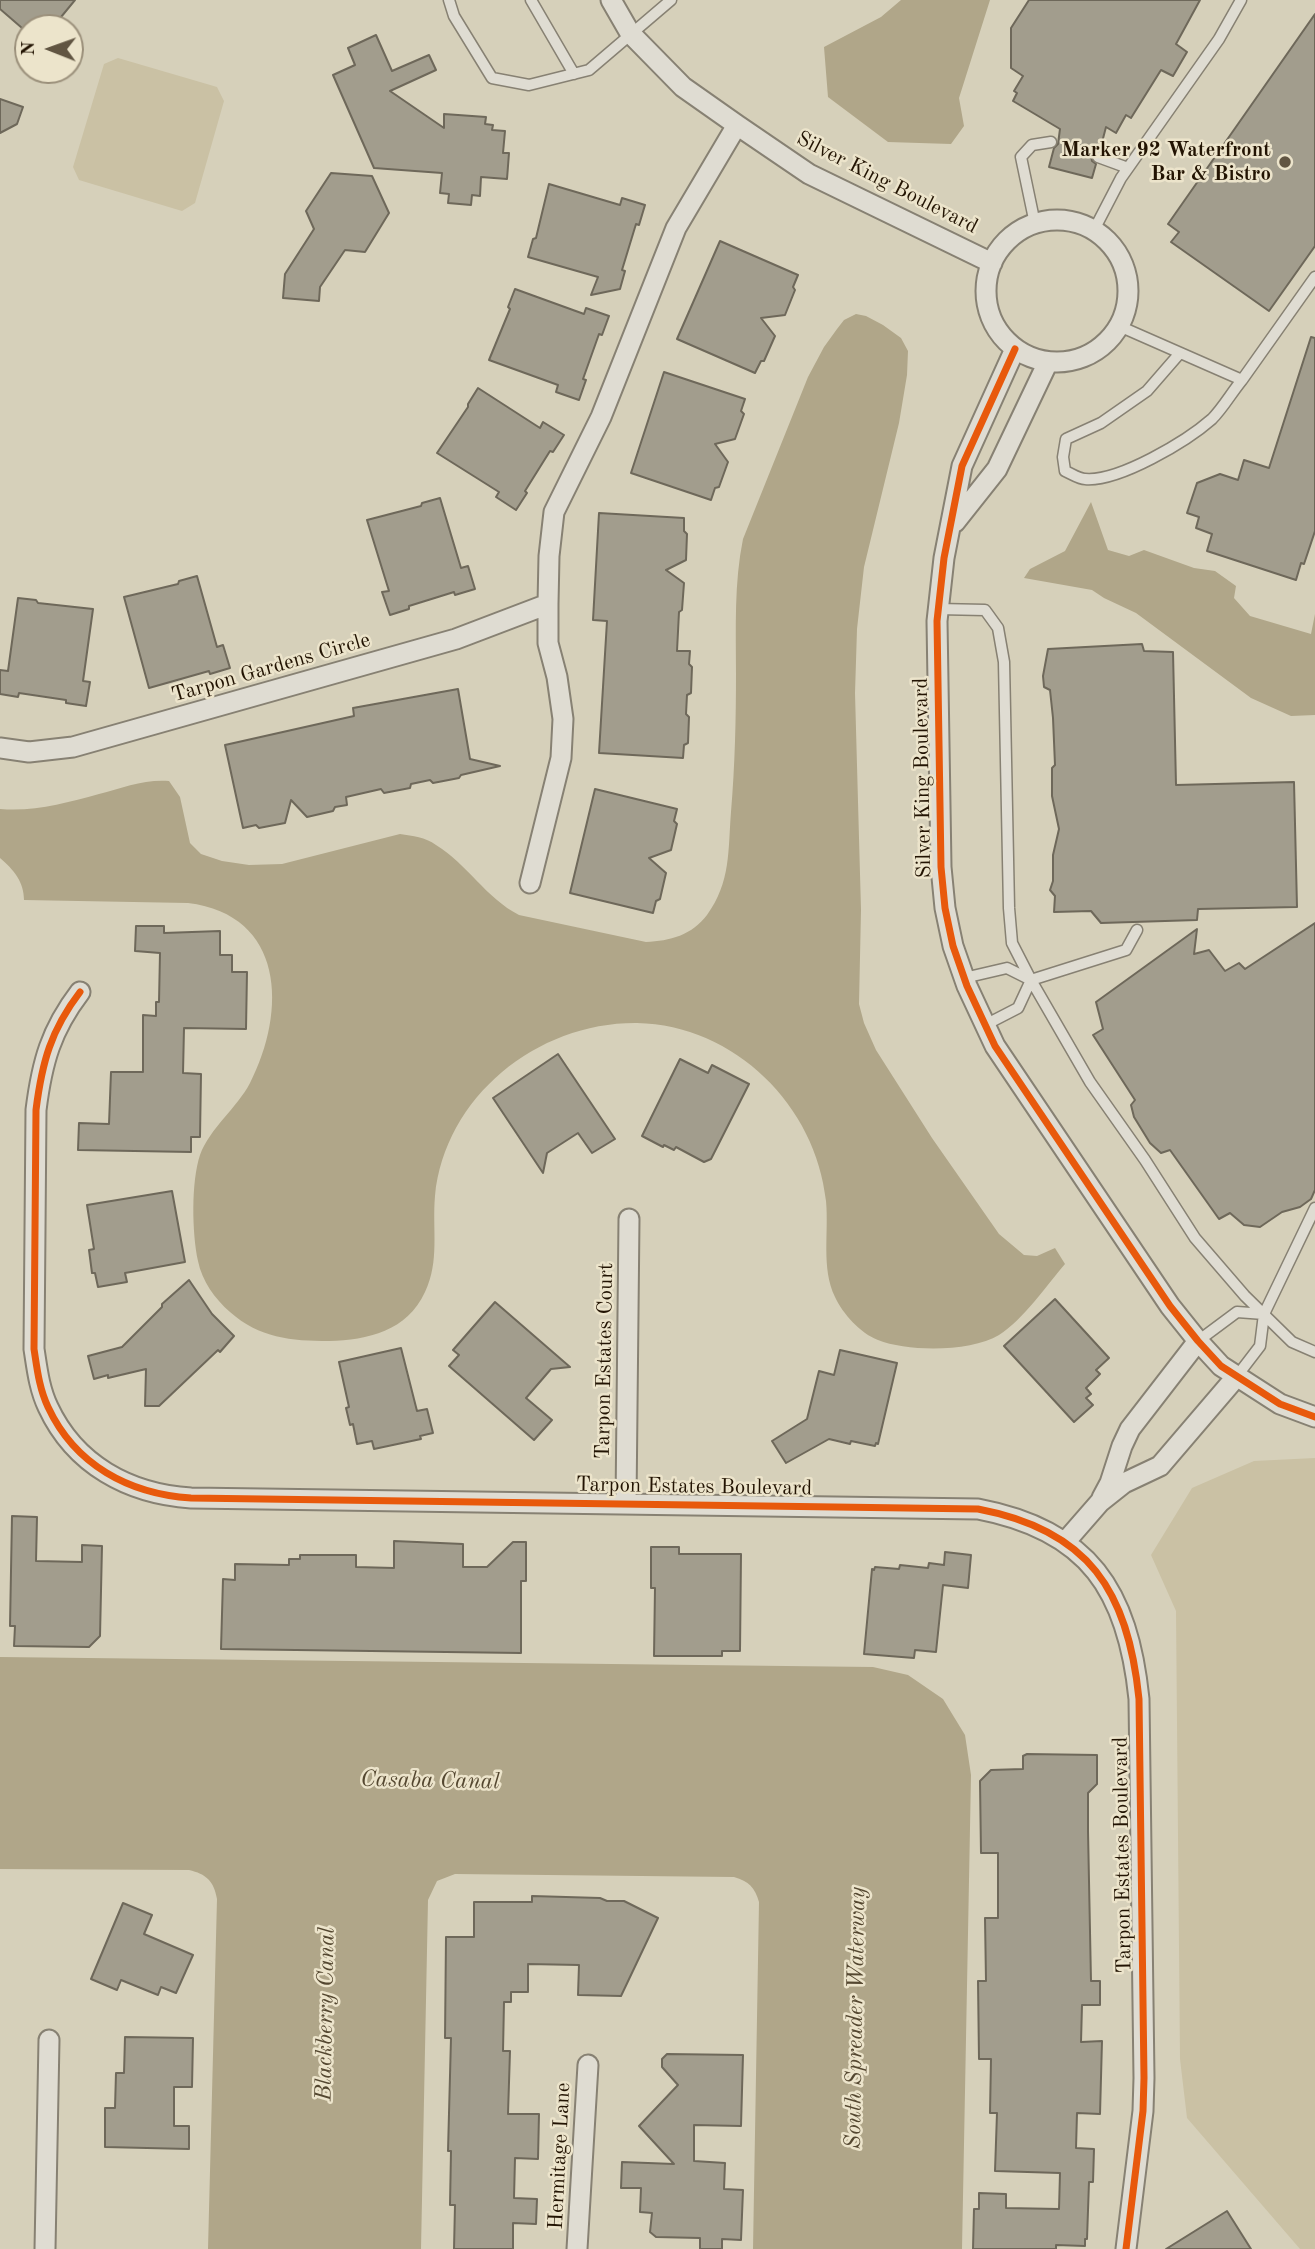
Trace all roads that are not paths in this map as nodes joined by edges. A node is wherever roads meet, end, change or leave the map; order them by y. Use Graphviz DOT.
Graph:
graph roads {
  1 [pos="450,0"];
  2 [pos="531,0"];
  3 [pos="611,0"];
  4 [pos="671,0"];
  5 [pos="1241,0"];
  6 [pos="630,33"];
  7 [pos="574,74"];
  8 [pos="737,125"];
  9 [pos="1051,142"];
  10 [pos="1098,157"];
  11 [pos="1128,168"];
  12 [pos="1034,224"];
  13 [pos="1094,230"];
  14 [pos="992,263"];
  15 [pos="1315,277"];
  16 [pos="1119,326"];
  17 [pos="1015,349"];
  18 [pos="1180,353"];
  19 [pos="1048,362"];
  20 [pos="1242,380"];
  21 [pos="952,525"];
  22 [pos="548,604"];
  23 [pos="938,609"];
  24 [pos="0,748"];
  25 [pos="530,883"];
  26 [pos="1136,930"];
  27 [pos="964,978"];
  28 [pos="1031,980"];
  29 [pos="80,992"];
  30 [pos="984,1025"];
  31 [pos="1315,1208"];
  32 [pos="629,1219"];
  33 [pos="1264,1314"];
  34 [pos="1198,1340"];
  35 [pos="1315,1352"];
  36 [pos="1237,1376"];
  37 [pos="1315,1417"];
  38 [pos="1100,1502"];
  39 [pos="626,1503"];
  40 [pos="1066,1541"];
  41 [pos="49,2040"];
  42 [pos="588,2065"];
  43 [pos="45,2249"];
  44 [pos="577,2249"];
  45 [pos="1126,2249"];
  1 -- 7 [label="lane"];
  2 -- 7 [label="lane"];
  3 -- 6 [label="street, Silver King Boulevard"];
  4 -- 6 [label="lane"];
  5 -- 11 [label="lane"];
  6 -- 7 [label="lane"];
  6 -- 8 [label="street, Silver King Boulevard"];
  8 -- 14 [label="street, Silver King Boulevard"];
  8 -- 22 [label="street"];
  9 -- 12 [label="lane"];
  10 -- 11 [label="lane"];
  11 -- 13 [label="lane"];
  12 -- 13 [label="street"];
  12 -- 14 [label="street"];
  13 -- 16 [label="street"];
  14 -- 17 [label="street"];
  15 -- 20 [label="lane"];
  16 -- 18 [label="lane"];
  16 -- 19 [label="street"];
  17 -- 19 [label="street"];
  17 -- 21 [label="street, Silver King Boulevard"];
  18 -- 20 [label="lane"];
  18 -- 20 [label="lane"];
  19 -- 21 [label="street, Silver King Boulevard"];
  21 -- 23 [label="street, Silver King Boulevard"];
  22 -- 24 [label="street, Tarpon Gardens Circle"];
  22 -- 25 [label="street"];
  23 -- 27 [label="street, Silver King Boulevard"];
  23 -- 28 [label="lane"];
  26 -- 28 [label="lane"];
  27 -- 28 [label="lane"];
  27 -- 30 [label="street, Silver King Boulevard"];
  28 -- 30 [label="lane"];
  28 -- 33 [label="lane"];
  29 -- 39 [label="street, Tarpon Estates Boulevard"];
  30 -- 34 [label="street, Silver King Boulevard"];
  31 -- 33 [label="lane"];
  32 -- 39 [label="street, Tarpon Estates Court"];
  33 -- 34 [label="lane"];
  33 -- 35 [label="lane"];
  33 -- 36 [label="lane"];
  34 -- 36 [label="street, Silver King Boulevard"];
  34 -- 38 [label="street"];
  36 -- 37 [label="street, Silver King Boulevard"];
  36 -- 38 [label="street"];
  38 -- 40 [label="street"];
  39 -- 40 [label="street, Tarpon Estates Boulevard"];
  40 -- 45 [label="street, Tarpon Estates Boulevard"];
  41 -- 43 [label="street"];
  42 -- 44 [label="street, Hermitage Lane"];
}
